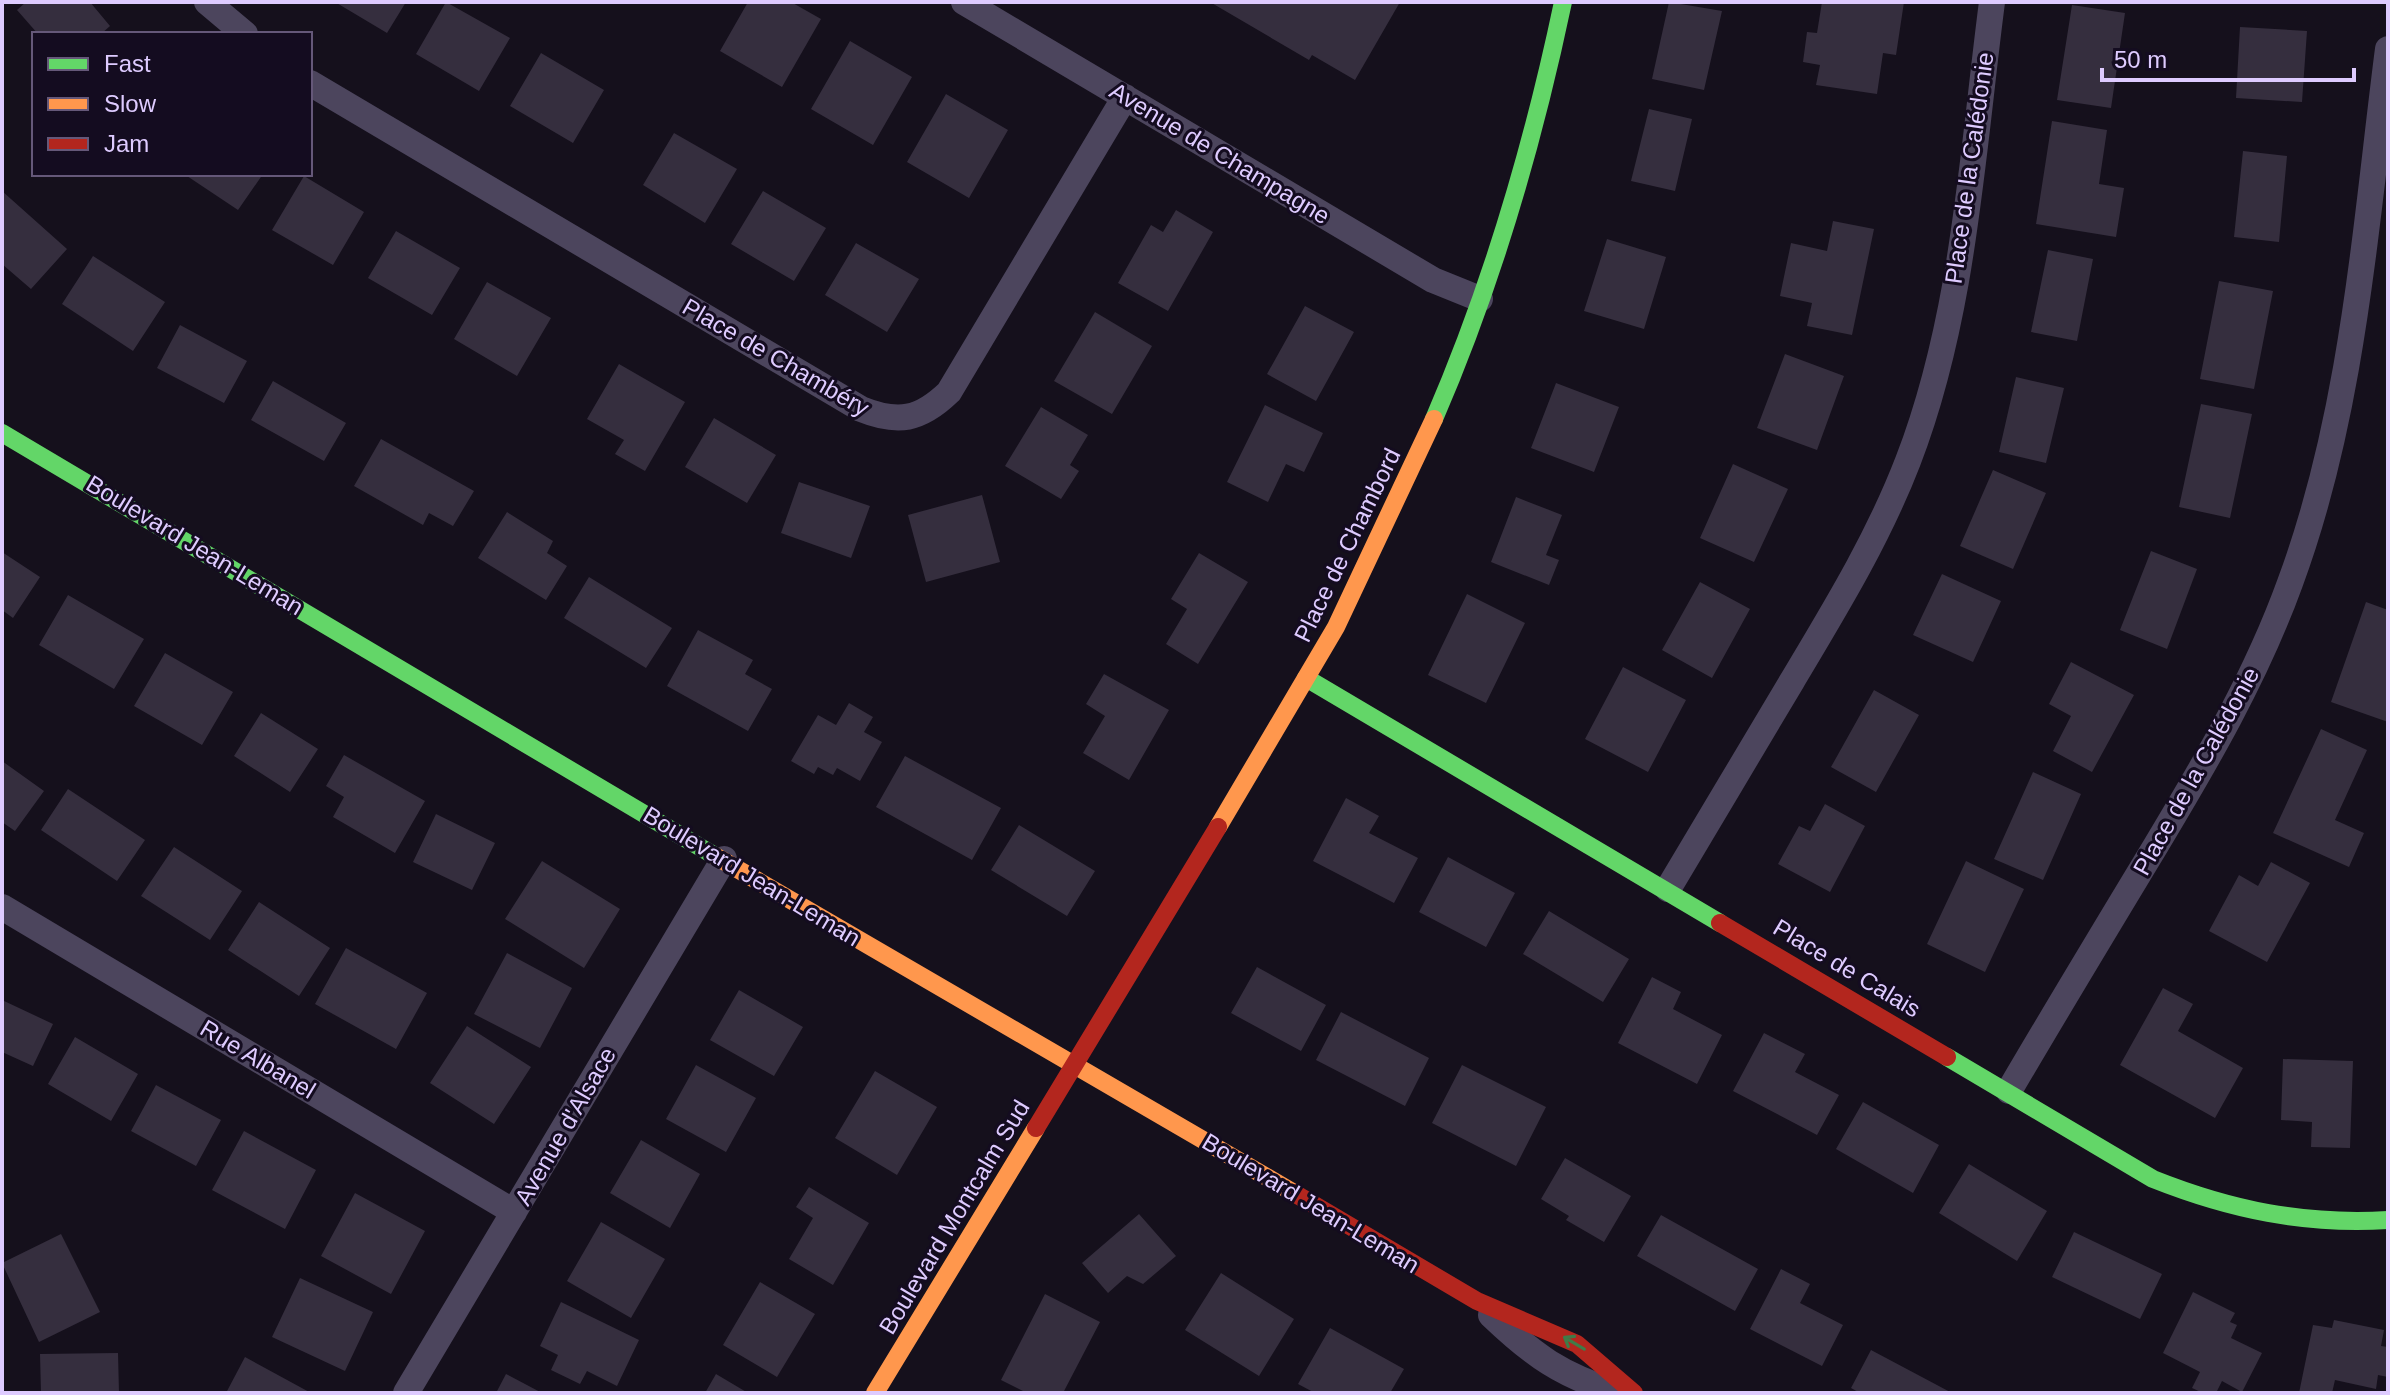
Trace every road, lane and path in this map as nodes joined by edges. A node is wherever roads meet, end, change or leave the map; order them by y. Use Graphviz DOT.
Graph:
graph roads {
  1 [pos="207,2"];
  2 [pos="964,2"];
  3 [pos="1563,2"];
  4 [pos="1992,2"];
  5 [pos="243,32"];
  6 [pos="2388,49"];
  7 [pos="312,84"];
  8 [pos="1125,97"];
  9 [pos="1480,299"];
  10 [pos="2,421"];
  11 [pos="2,433"];
  12 [pos="29,447"];
  13 [pos="1306,678"];
  14 [pos="724,859"];
  15 [pos="1668,889"];
  16 [pos="2,907"];
  17 [pos="1074,1066"];
  18 [pos="2009,1091"];
  19 [pos="514,1212"];
  20 [pos="2388,1220"];
  21 [pos="1477,1301"];
  22 [pos="406,1393"];
  23 [pos="875,1393"];
  24 [pos="1618,1393"];
  25 [pos="1634,1393"];
  1 -- 5 [label="street"];
  2 -- 8 [label="street, Avenue de Champagne"];
  3 -- 9 [label="street, Place de Chambord"];
  4 -- 15 [label="street, Place de la Calédonie"];
  6 -- 18 [label="street, Place de la Calédonie"];
  7 -- 8 [label="street, Place de Chambéry"];
  8 -- 9 [label="street, Avenue de Champagne"];
  9 -- 13 [label="street, Place de Chambord"];
  10 -- 12 [label="street, Boulevard Jean-Leman"];
  11 -- 12 [label="street, Boulevard Jean-Leman"];
  12 -- 14 [label="street, Boulevard Jean-Leman"];
  13 -- 15 [label="street, Place de Calais"];
  13 -- 17 [label="street, Place de Chambord"];
  14 -- 17 [label="street, Boulevard Jean-Leman"];
  14 -- 19 [label="street, Avenue d'Alsace"];
  15 -- 18 [label="street, Place de Calais"];
  16 -- 19 [label="street, Rue Albanel"];
  17 -- 21 [label="street, Boulevard Jean-Leman"];
  17 -- 23 [label="street, Boulevard Montcalm Sud"];
  18 -- 20 [label="street, Place de Calais"];
  19 -- 22 [label="street, Avenue d'Alsace"];
  21 -- 24 [label="street, Boulevard Jean-Leman"];
  25 -- 21 [label="street, Boulevard Jean-Leman, one-way"];
}
